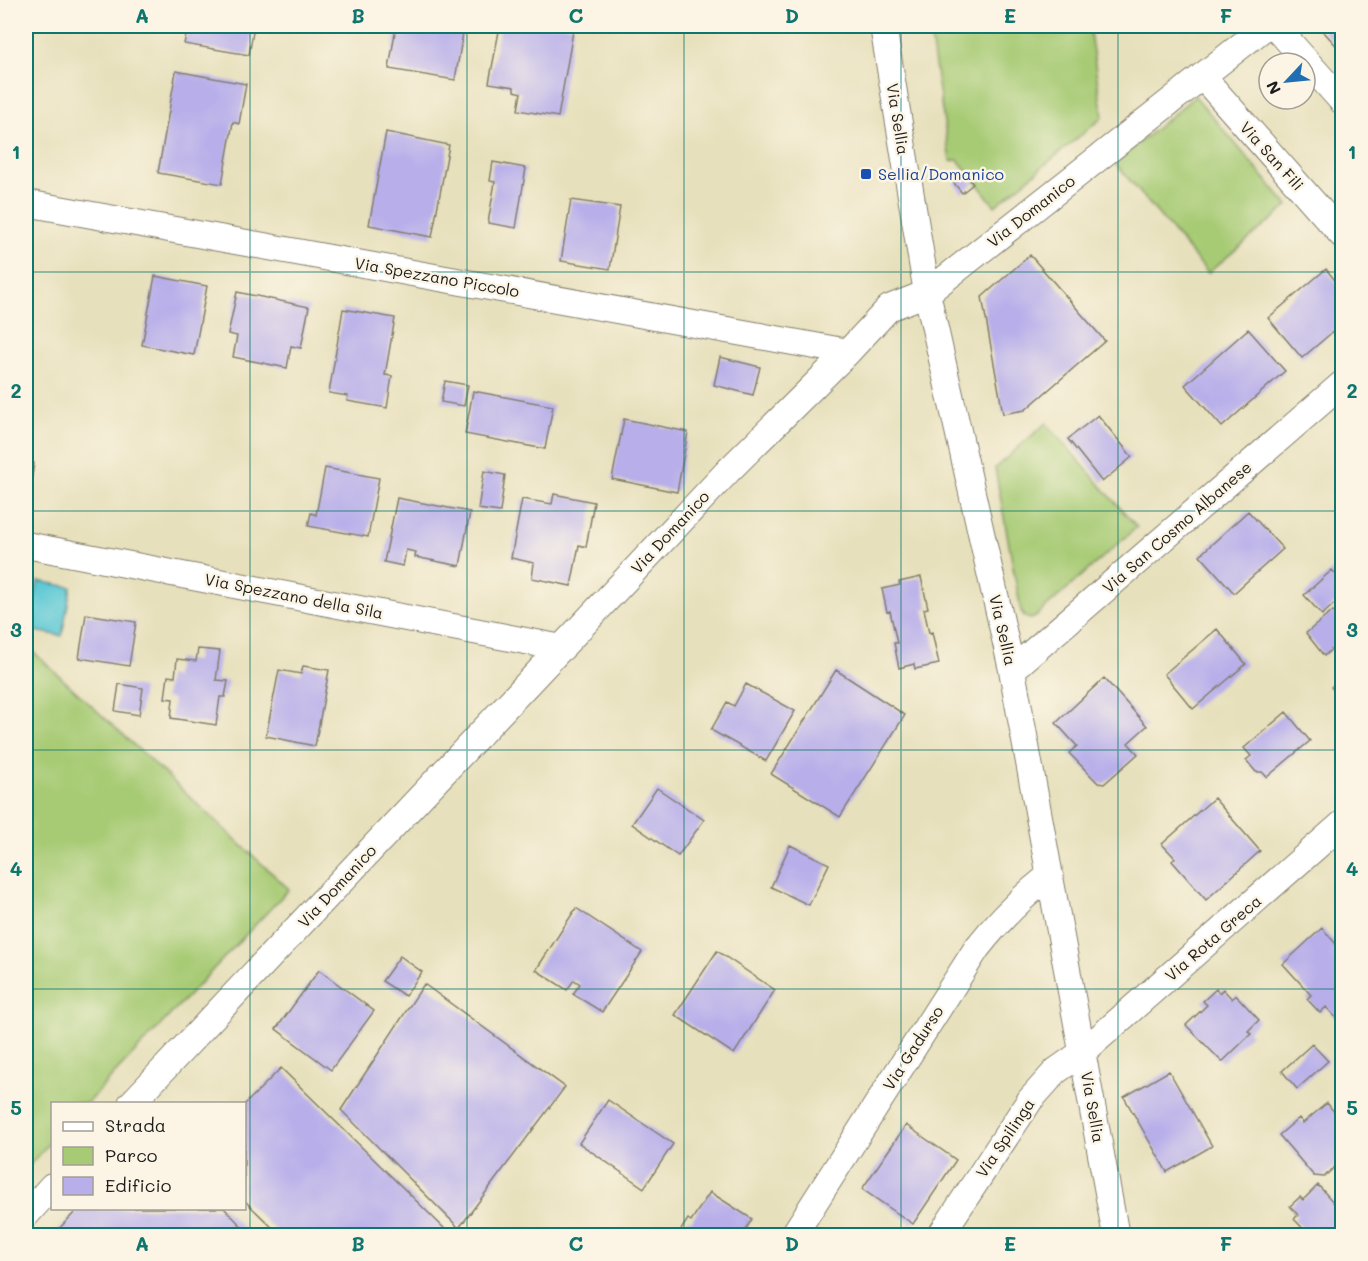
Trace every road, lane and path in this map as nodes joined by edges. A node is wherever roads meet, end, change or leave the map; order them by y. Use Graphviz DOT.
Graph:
graph roads {
  1 [pos="883,26"];
  2 [pos="1266,26"];
  3 [pos="1275,26"];
  4 [pos="1202,76"];
  5 [pos="1342,101"];
  6 [pos="26,202"];
  7 [pos="1342,235"];
  8 [pos="927,293"];
  9 [pos="848,352"];
  10 [pos="1342,384"];
  11 [pos="26,545"];
  12 [pos="562,648"];
  13 [pos="1012,670"];
  14 [pos="1342,824"];
  15 [pos="1050,875"];
  16 [pos="1083,1052"];
  17 [pos="133,1102"];
  18 [pos="51,1187"];
  19 [pos="26,1215"];
  20 [pos="793,1236"];
  21 [pos="940,1236"];
  22 [pos="1116,1236"];
  1 -- 8 [label="street, Via Sellia"];
  2 -- 4 [label="street, Via Domanico"];
  3 -- 5 [label="street"];
  4 -- 7 [label="street, Via San Fili"];
  4 -- 8 [label="street, Via Domanico"];
  6 -- 9 [label="street, Via Spezzano Piccolo"];
  8 -- 9 [label="street, Via Domanico"];
  8 -- 13 [label="street, Via Sellia"];
  9 -- 12 [label="street, Via Domanico"];
  10 -- 13 [label="street, Via San Cosmo Albanese"];
  11 -- 12 [label="street, Via Spezzano della Sila"];
  12 -- 17 [label="street, Via Domanico"];
  13 -- 15 [label="street, Via Sellia"];
  14 -- 16 [label="street, Via Rota Greca"];
  15 -- 16 [label="street, Via Sellia"];
  15 -- 20 [label="street, Via Gadurso"];
  16 -- 21 [label="street, Via Spilinga"];
  16 -- 22 [label="street, Via Sellia"];
  18 -- 19 [label="street"];
}
